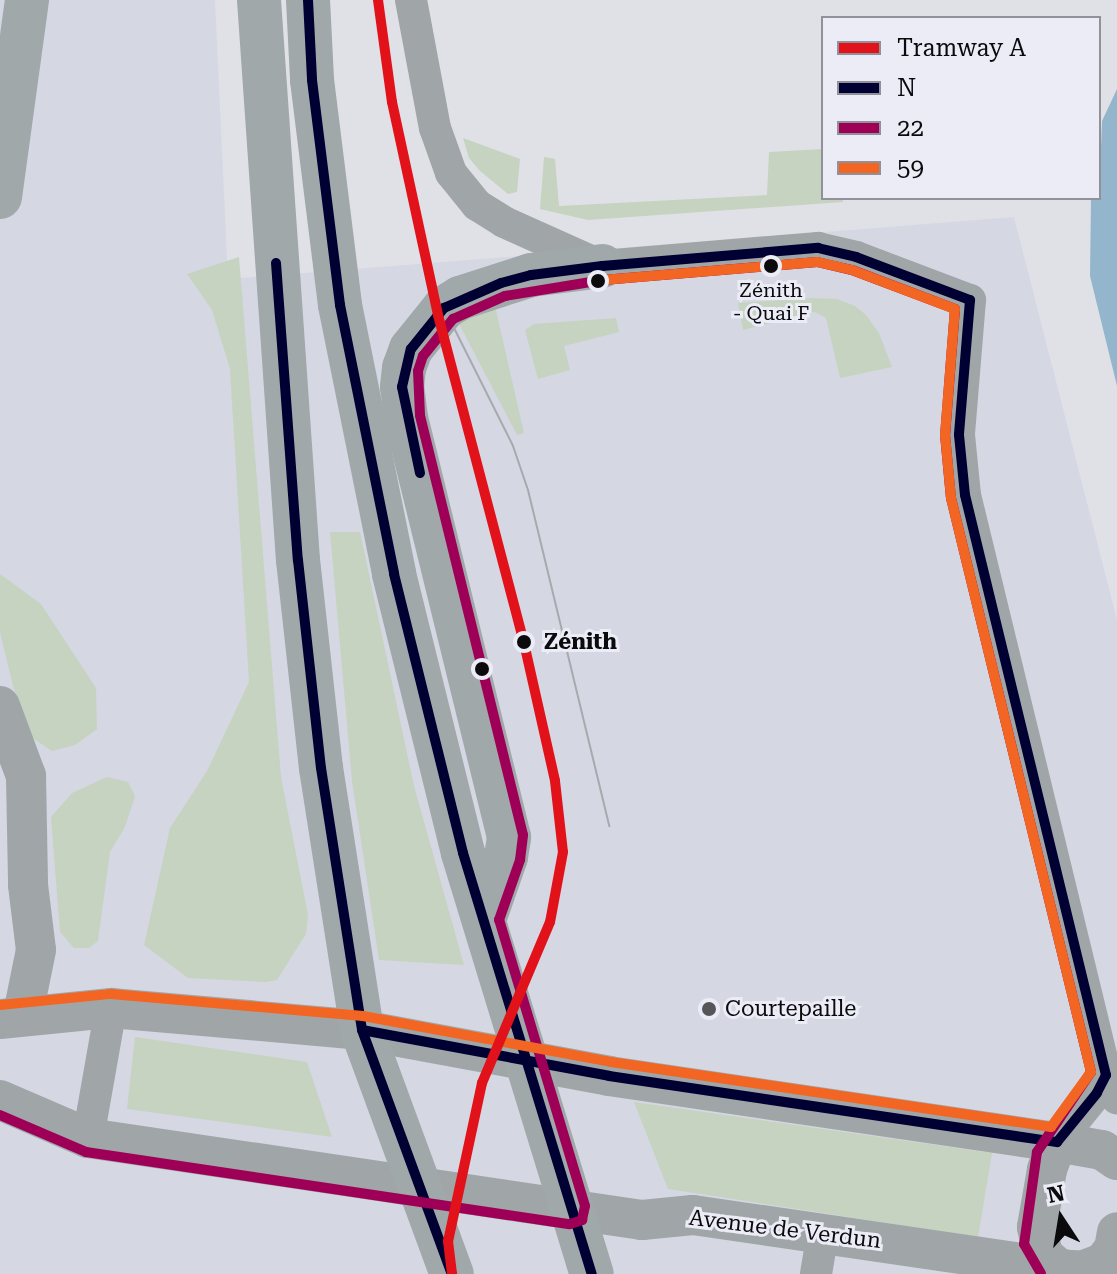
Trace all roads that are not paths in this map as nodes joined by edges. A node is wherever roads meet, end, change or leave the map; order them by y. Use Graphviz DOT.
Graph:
graph roads {
  1 [pos="27,0"];
  2 [pos="259,0"];
  3 [pos="308,0"];
  4 [pos="411,0"];
  5 [pos="0,197"];
  6 [pos="602,266"];
  7 [pos="0,706"];
  8 [pos="484,920"];
  9 [pos="111,1008"];
  10 [pos="12,1017"];
  11 [pos="362,1030"];
  12 [pos="528,1061"];
  13 [pos="1112,1087"];
  14 [pos="0,1100"];
  15 [pos="88,1138"];
  16 [pos="1057,1142"];
  17 [pos="1117,1160"];
  18 [pos="420,1189"];
  19 [pos="572,1210"];
  20 [pos="823,1232"];
  21 [pos="1117,1232"];
  22 [pos="1087,1270"];
  23 [pos="452,1274"];
  24 [pos="592,1274"];
  25 [pos="816,1274"];
  1 -- 5 [label="main road"];
  2 -- 11 [label="main road"];
  3 -- 8 [label="main road"];
  4 -- 6 [label="street"];
  6 -- 8 [label="main road"];
  6 -- 13 [label="street"];
  7 -- 10 [label="street"];
  8 -- 12 [label="main road"];
  9 -- 10 [label="street"];
  9 -- 11 [label="street"];
  9 -- 15 [label="street"];
  11 -- 12 [label="street"];
  11 -- 18 [label="main road"];
  12 -- 16 [label="street"];
  12 -- 19 [label="main road"];
  13 -- 16 [label="street"];
  14 -- 15 [label="street, Avenue de Verdun"];
  15 -- 18 [label="street, Avenue de Verdun"];
  16 -- 17 [label="street"];
  16 -- 22 [label="street"];
  18 -- 19 [label="street, Avenue de Verdun"];
  18 -- 23 [label="main road"];
  19 -- 20 [label="street, Avenue de Verdun"];
  19 -- 24 [label="main road"];
  20 -- 22 [label="street, Avenue de Verdun"];
  20 -- 25 [label="street"];
  21 -- 22 [label="street"];
}
